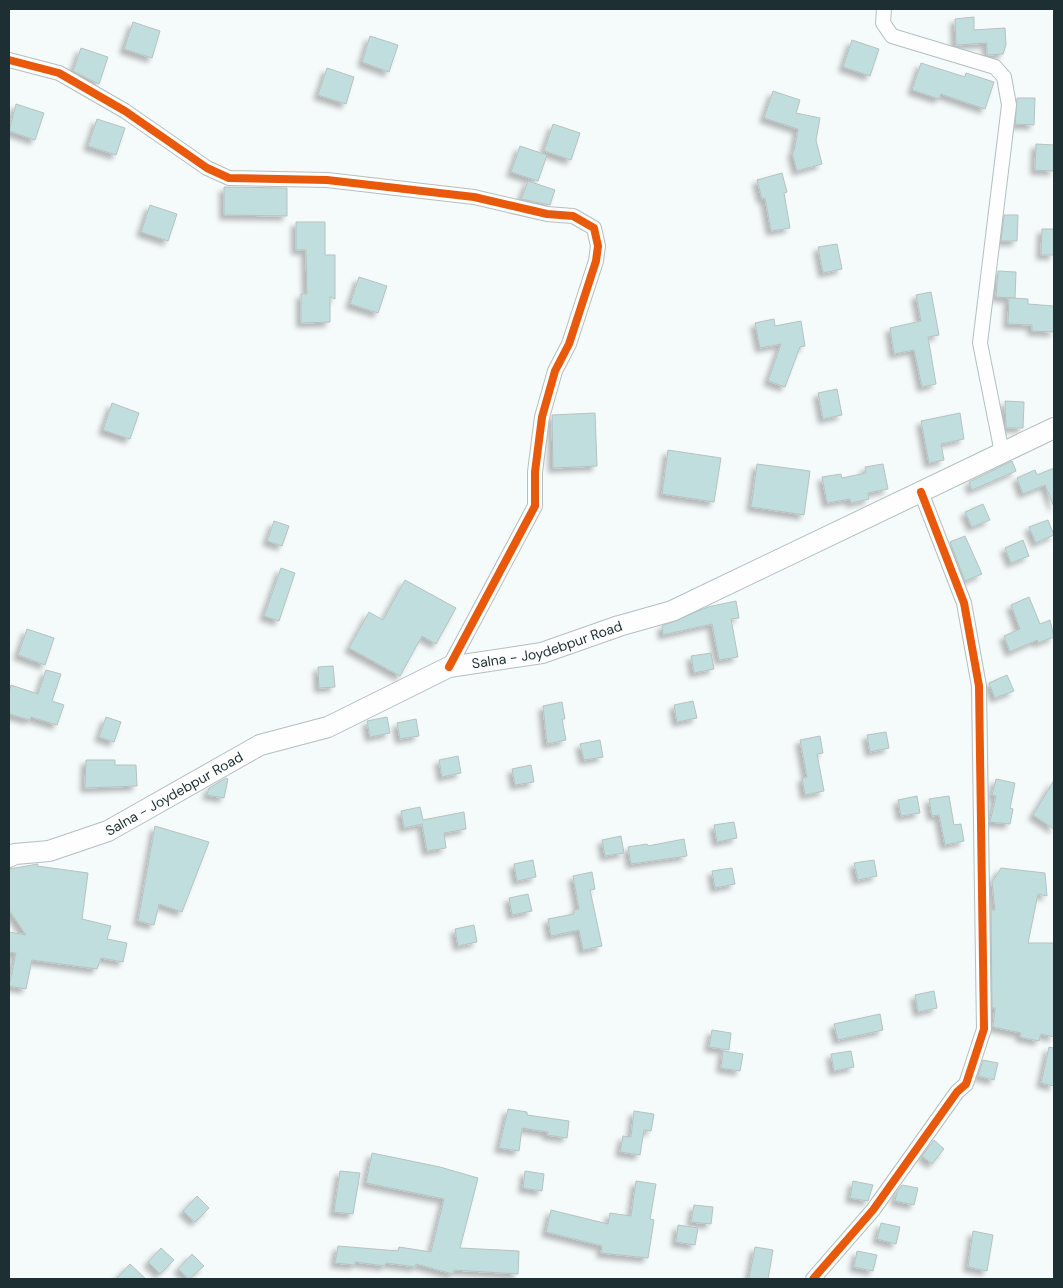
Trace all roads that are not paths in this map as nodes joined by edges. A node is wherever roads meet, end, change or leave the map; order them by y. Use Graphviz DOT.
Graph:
graph roads {
  1 [pos="884,9"];
  2 [pos="9,60"];
  3 [pos="1054,428"];
  4 [pos="1002,453"];
  5 [pos="921,492"];
  6 [pos="449,666"];
  7 [pos="9,857"];
  8 [pos="813,1279"];
  1 -- 4 [label="street"];
  2 -- 6 [label="street"];
  3 -- 4 [label="main road, Salna - Joydebpur Road"];
  4 -- 5 [label="main road, Salna - Joydebpur Road"];
  5 -- 6 [label="main road, Salna - Joydebpur Road"];
  5 -- 8 [label="street"];
  6 -- 7 [label="main road, Salna - Joydebpur Road"];
}
